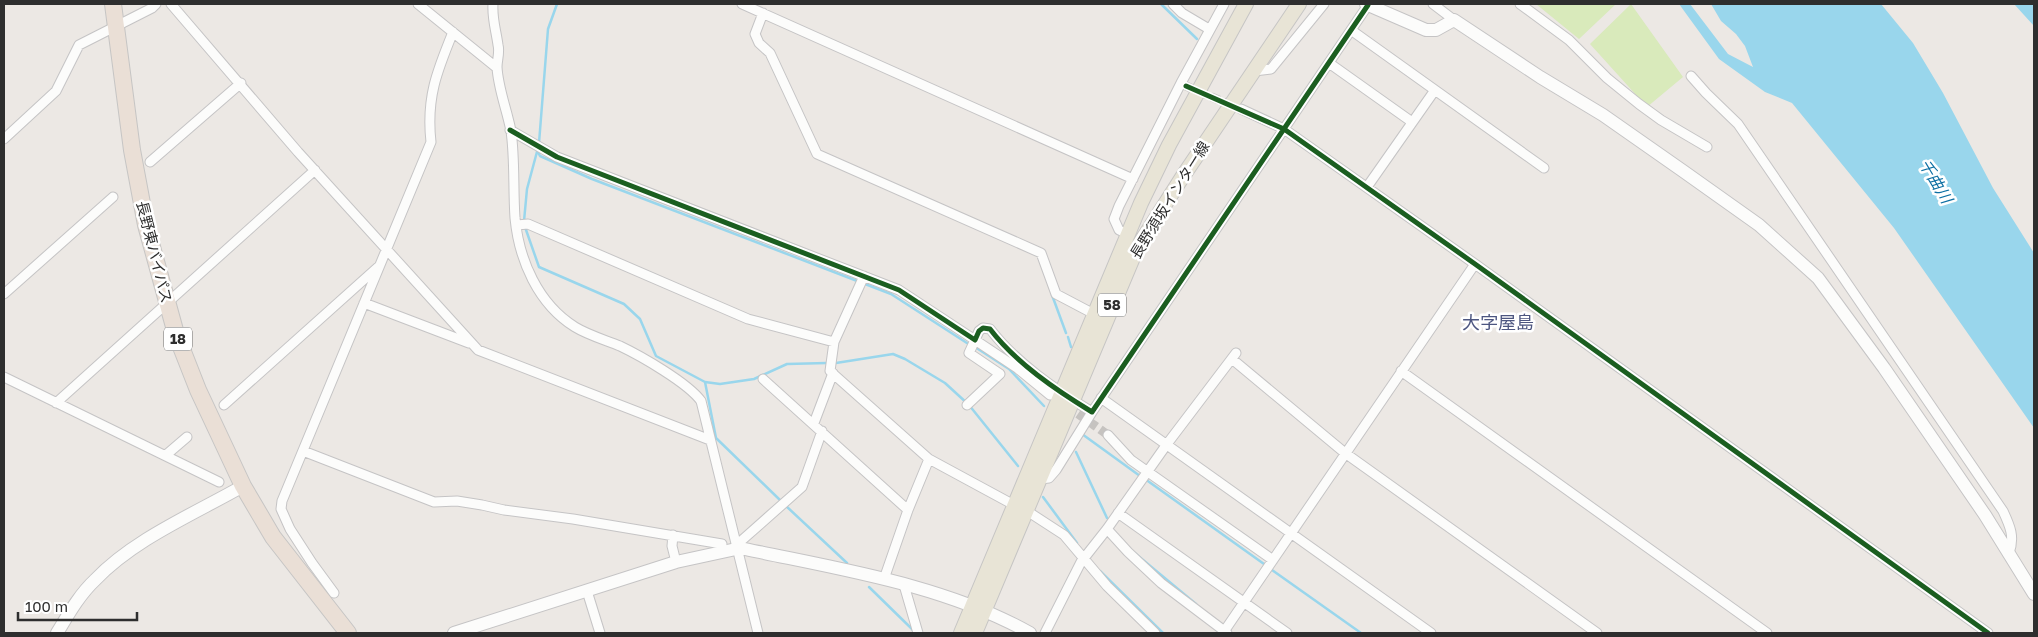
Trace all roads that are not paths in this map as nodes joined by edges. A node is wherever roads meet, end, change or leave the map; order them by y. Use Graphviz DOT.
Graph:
graph roads {
  1 [pos="113,4"];
  2 [pos="156,4"];
  3 [pos="172,4"];
  4 [pos="418,4"];
  5 [pos="493,4"];
  6 [pos="742,4"];
  7 [pos="1173,4"];
  8 [pos="1224,4"];
  9 [pos="1246,4"];
  10 [pos="1299,4"];
  11 [pos="1324,4"];
  12 [pos="1367,4"];
  13 [pos="1433,4"];
  14 [pos="1520,4"];
  15 [pos="763,13"];
  16 [pos="1454,20"];
  17 [pos="116,25"];
  18 [pos="1209,29"];
  19 [pos="1351,30"];
  20 [pos="453,32"];
  21 [pos="1329,63"];
  22 [pos="497,68"];
  23 [pos="1254,71"];
  24 [pos="1691,76"];
  25 [pos="241,83"];
  26 [pos="1435,90"];
  27 [pos="1241,109"];
  28 [pos="1412,122"];
  29 [pos="1284,129"];
  30 [pos="510,130"];
  31 [pos="4,139"];
  32 [pos="1707,147"];
  33 [pos="150,162"];
  34 [pos="1544,168"];
  35 [pos="315,170"];
  36 [pos="1132,179"];
  37 [pos="1367,187"];
  38 [pos="113,197"];
  39 [pos="522,224"];
  40 [pos="1128,234"];
  41 [pos="386,249"];
  42 [pos="1475,264"];
  43 [pos="380,266"];
  44 [pos="861,281"];
  45 [pos="4,294"];
  46 [pos="166,303"];
  47 [pos="364,303"];
  48 [pos="1094,314"];
  49 [pos="834,342"];
  50 [pos="473,344"];
  51 [pos="973,344"];
  52 [pos="1401,371"];
  53 [pos="833,373"];
  54 [pos="4,378"];
  55 [pos="764,379"];
  56 [pos="1061,396"];
  57 [pos="1101,398"];
  58 [pos="56,403"];
  59 [pos="968,404"];
  60 [pos="224,405"];
  61 [pos="1092,412"];
  62 [pos="814,423"];
  63 [pos="822,431"];
  64 [pos="1108,435"];
  65 [pos="187,437"];
  66 [pos="710,440"];
  67 [pos="1167,444"];
  68 [pos="303,451"];
  69 [pos="1345,453"];
  70 [pos="166,455"];
  71 [pos="929,459"];
  72 [pos="1145,476"];
  73 [pos="1040,479"];
  74 [pos="219,482"];
  75 [pos="243,486"];
  76 [pos="1020,508"];
  77 [pos="908,510"];
  78 [pos="1118,513"];
  79 [pos="1107,529"];
  80 [pos="1292,533"];
  81 [pos="673,535"];
  82 [pos="722,544"];
  83 [pos="739,545"];
  84 [pos="2009,553"];
  85 [pos="1084,558"];
  86 [pos="1273,560"];
  87 [pos="676,562"];
  88 [pos="884,579"];
  89 [pos="904,584"];
  90 [pos="586,591"];
  91 [pos="334,594"];
  92 [pos="2034,594"];
  93 [pos="1244,603"];
  94 [pos="978,609"];
  95 [pos="57,633"];
  96 [pos="348,633"];
  97 [pos="454,633"];
  98 [pos="600,633"];
  99 [pos="758,633"];
  100 [pos="918,633"];
  101 [pos="961,633"];
  102 [pos="975,633"];
  103 [pos="1030,633"];
  104 [pos="1044,633"];
  105 [pos="1155,633"];
  106 [pos="1225,633"];
  107 [pos="1286,633"];
  108 [pos="1431,633"];
  109 [pos="1597,633"];
  110 [pos="1767,633"];
  111 [pos="1988,633"];
  1 -- 17 [label="highway, 長野東バイパス / 18"];
  2 -- 17 [label="street"];
  3 -- 25 [label="street"];
  4 -- 20 [label="street"];
  5 -- 22 [label="street"];
  6 -- 15 [label="street"];
  7 -- 18 [label="street"];
  8 -- 18 [label="street"];
  9 -- 40 [label="main road, 長野須坂インター線 / 58"];
  10 -- 23 [label="main road, 長野須坂インター線 / 58"];
  11 -- 23 [label="street"];
  12 -- 16 [label="street"];
  12 -- 19 [label="street"];
  13 -- 16 [label="street"];
  14 -- 32 [label="street"];
  15 -- 36 [label="street"];
  15 -- 48 [label="street"];
  16 -- 84 [label="street"];
  17 -- 31 [label="street"];
  17 -- 46 [label="highway, 長野東バイパス / 18"];
  18 -- 36 [label="street"];
  19 -- 21 [label="street"];
  19 -- 26 [label="street"];
  20 -- 22 [label="street"];
  20 -- 41 [label="street"];
  21 -- 28 [label="street"];
  21 -- 29 [label="street"];
  22 -- 30 [label="street"];
  23 -- 56 [label="main road, 長野須坂インター線 / 58"];
  24 -- 84 [label="street"];
  25 -- 33 [label="street"];
  25 -- 35 [label="street"];
  26 -- 28 [label="street"];
  26 -- 34 [label="street"];
  27 -- 29 [label="street"];
  28 -- 37 [label="street"];
  29 -- 37 [label="street"];
  29 -- 57 [label="street"];
  30 -- 39 [label="street"];
  30 -- 44 [label="street"];
  35 -- 41 [label="street"];
  35 -- 46 [label="street"];
  36 -- 40 [label="street"];
  37 -- 42 [label="street"];
  38 -- 45 [label="street"];
  39 -- 49 [label="street"];
  39 -- 66 [label="street"];
  40 -- 48 [label="main road, 長野須坂インター線 / 58"];
  41 -- 43 [label="street"];
  41 -- 50 [label="street"];
  42 -- 52 [label="street"];
  42 -- 111 [label="street"];
  43 -- 47 [label="street"];
  43 -- 60 [label="street"];
  44 -- 49 [label="street"];
  44 -- 51 [label="street"];
  46 -- 58 [label="street"];
  46 -- 75 [label="highway, 長野東バイパス / 18"];
  47 -- 50 [label="street"];
  47 -- 68 [label="street"];
  48 -- 56 [label="main road, 長野須坂インター線 / 58"];
  49 -- 53 [label="street"];
  50 -- 66 [label="street"];
  51 -- 56 [label="street"];
  51 -- 56 [label="street"];
  51 -- 59 [label="street"];
  52 -- 69 [label="street"];
  52 -- 110 [label="street"];
  53 -- 62 [label="street"];
  53 -- 71 [label="street"];
  54 -- 58 [label="street"];
  55 -- 62 [label="street"];
  56 -- 61 [label="street"];
  56 -- 73 [label="main road, 長野須坂インター線 / 58"];
  56 -- 76 [label="main road, 長野須坂インター線 / 58"];
  57 -- 61 [label="street"];
  57 -- 67 [label="street"];
  58 -- 70 [label="street"];
  61 -- 73 [label="street"];
  62 -- 63 [label="street"];
  63 -- 77 [label="street"];
  63 -- 83 [label="street"];
  64 -- 72 [label="street"];
  65 -- 70 [label="street"];
  66 -- 83 [label="street"];
  67 -- 69 [label="street"];
  67 -- 72 [label="street"];
  67 -- 80 [label="street"];
  68 -- 81 [label="street"];
  68 -- 91 [label="street"];
  69 -- 80 [label="street"];
  69 -- 109 [label="street"];
  70 -- 74 [label="street"];
  71 -- 76 [label="street"];
  71 -- 77 [label="street"];
  72 -- 78 [label="street"];
  72 -- 86 [label="street"];
  73 -- 76 [label="main road, 長野須坂インター線 / 58"];
  75 -- 95 [label="street"];
  75 -- 96 [label="highway, 長野東バイパス / 18"];
  76 -- 85 [label="street"];
  76 -- 94 [label="main road, 長野須坂インター線 / 58"];
  77 -- 88 [label="street"];
  78 -- 79 [label="street"];
  78 -- 93 [label="street"];
  79 -- 85 [label="street"];
  79 -- 106 [label="street"];
  80 -- 86 [label="street"];
  80 -- 108 [label="street"];
  81 -- 82 [label="street"];
  81 -- 87 [label="street"];
  83 -- 87 [label="street"];
  83 -- 88 [label="street"];
  83 -- 99 [label="street"];
  84 -- 92 [label="street"];
  85 -- 104 [label="street"];
  85 -- 105 [label="street"];
  86 -- 93 [label="street"];
  87 -- 90 [label="street"];
  88 -- 89 [label="street"];
  89 -- 94 [label="street"];
  89 -- 100 [label="street"];
  90 -- 97 [label="street"];
  90 -- 98 [label="street"];
  93 -- 106 [label="street"];
  93 -- 107 [label="street"];
  94 -- 101 [label="main road, 長野須坂インター線 / 58"];
  94 -- 102 [label="main road, 長野須坂インター線 / 58"];
  94 -- 103 [label="street"];
}
